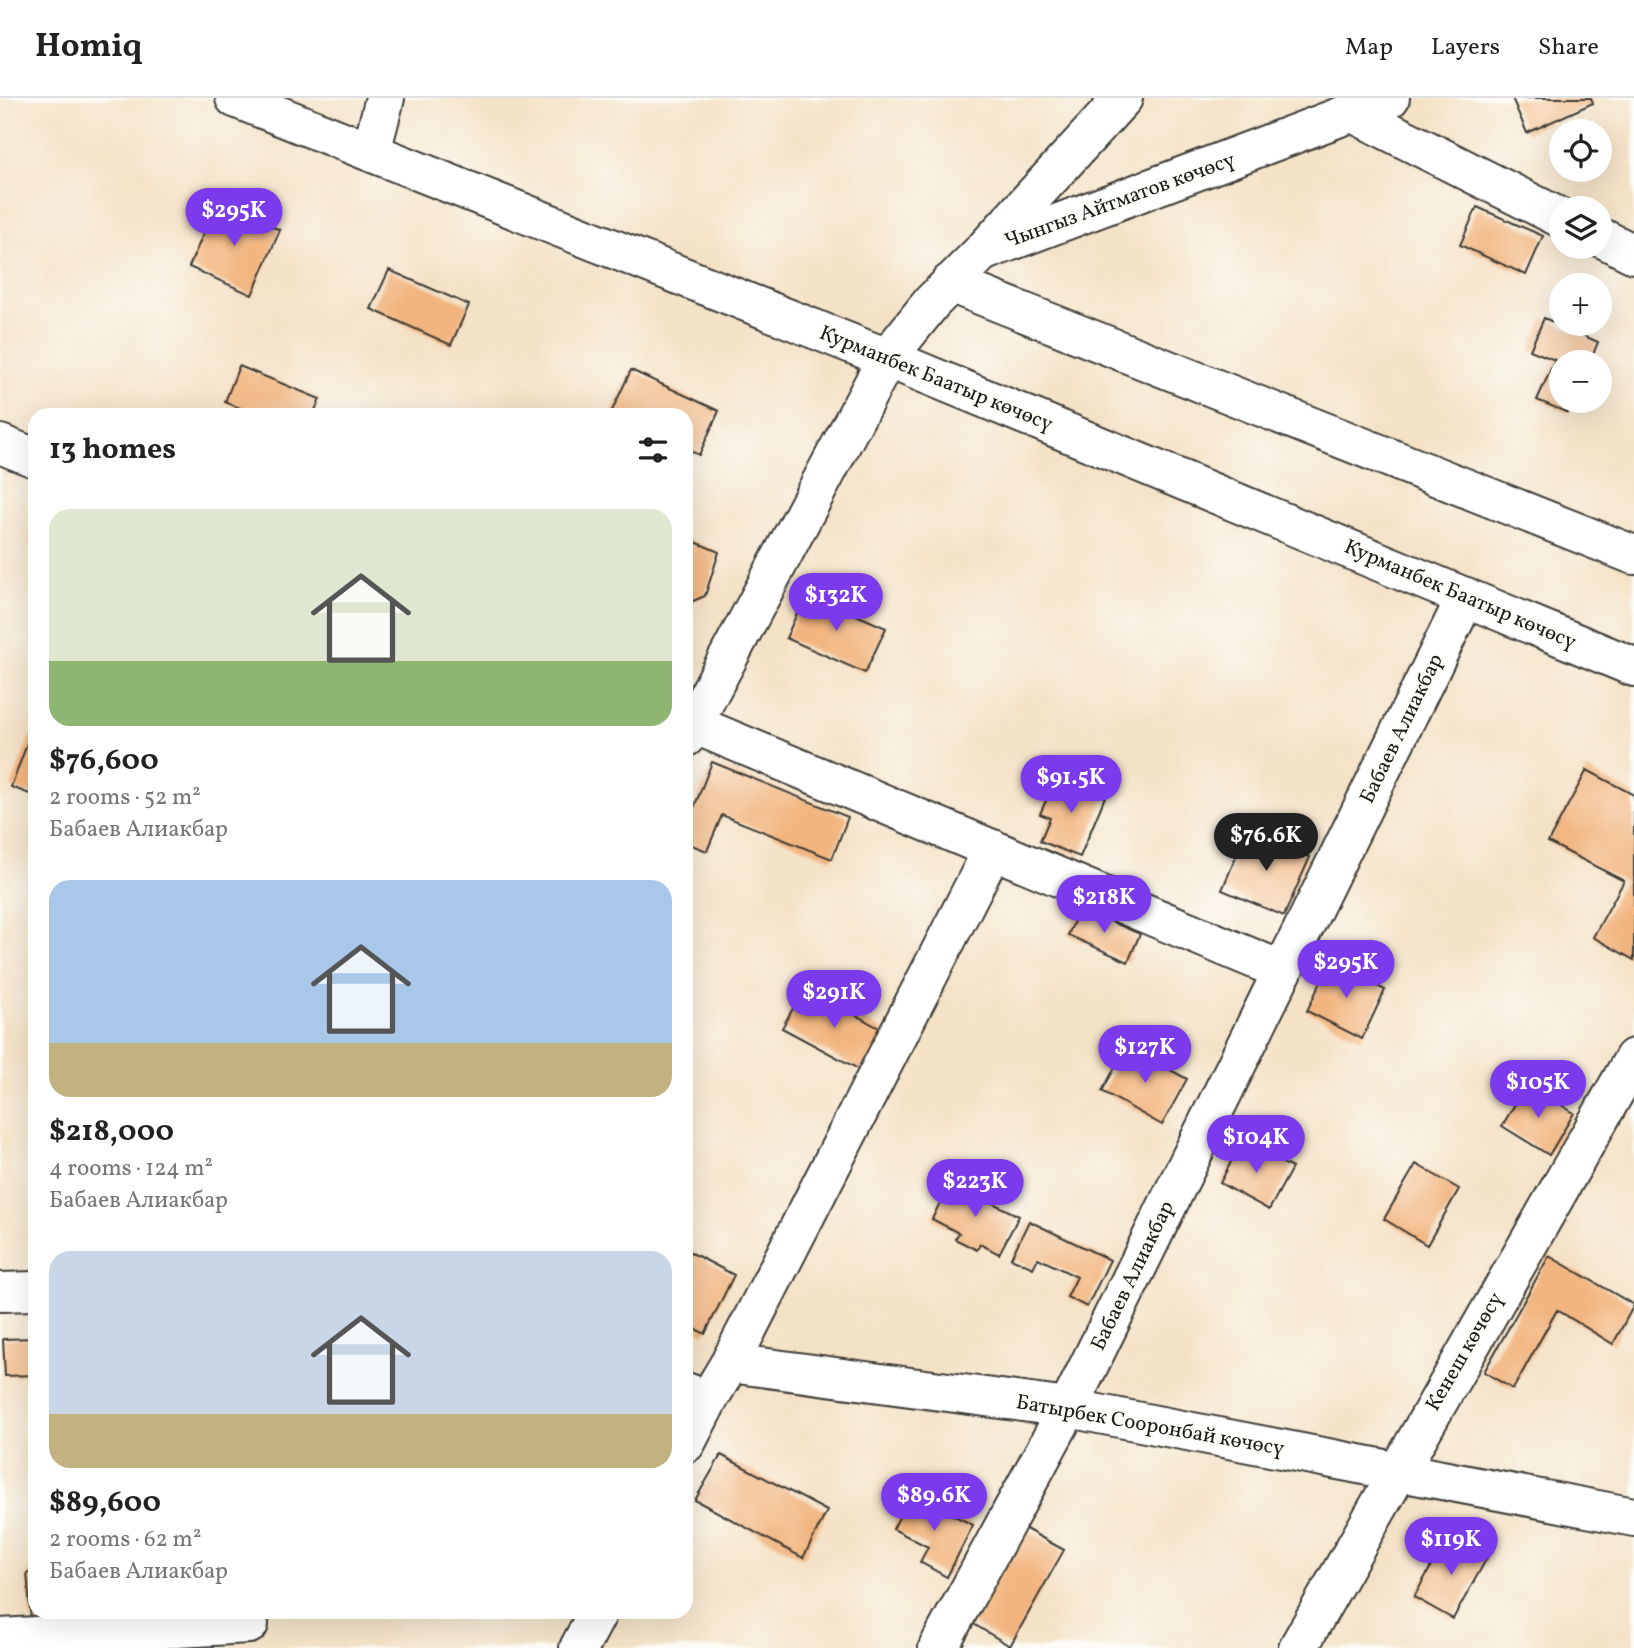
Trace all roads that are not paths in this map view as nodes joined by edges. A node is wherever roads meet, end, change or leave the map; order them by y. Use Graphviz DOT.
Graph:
graph roads {
  1 [pos="235,98"];
  2 [pos="385,98"];
  3 [pos="1123,98"];
  4 [pos="1390,98"];
  5 [pos="1354,114"];
  6 [pos="371,152"];
  7 [pos="1549,212"];
  8 [pos="1612,243"];
  9 [pos="982,252"];
  10 [pos="1634,254"];
  11 [pos="950,284"];
  12 [pos="887,358"];
  13 [pos="0,444"];
  14 [pos="28,455"];
  15 [pos="1634,555"];
  16 [pos="1466,597"];
  17 [pos="1634,667"];
  18 [pos="693,718"];
  19 [pos="693,729"];
  20 [pos="993,849"];
  21 [pos="1283,971"];
  22 [pos="1634,1058"];
  23 [pos="730,1363"];
  24 [pos="697,1396"];
  25 [pos="1068,1408"];
  26 [pos="693,1413"];
  27 [pos="1396,1472"];
  28 [pos="1634,1517"];
  29 [pos="594,1619"];
  30 [pos="248,1624"];
  31 [pos="0,1638"];
  32 [pos="579,1648"];
  33 [pos="938,1648"];
  34 [pos="1298,1648"];
  1 -- 6 [label="main road, Курманбек Баатыр көчөсү"];
  2 -- 6 [label="main road"];
  3 -- 9 [label="main road"];
  4 -- 5 [label="main road, Чынгыз Айтматов көчөсү"];
  5 -- 7 [label="main road"];
  5 -- 9 [label="main road, Чынгыз Айтматов көчөсү"];
  6 -- 12 [label="main road, Курманбек Баатыр көчөсү"];
  8 -- 10 [label="main road"];
  9 -- 11 [label="main road, Чынгыз Айтматов көчөсү"];
  11 -- 12 [label="main road, Чынгыз Айтматов көчөсү"];
  11 -- 15 [label="main road"];
  12 -- 16 [label="main road, Курманбек Баатыр көчөсү"];
  12 -- 18 [label="main road, Чынгыз Айтматов көчөсү"];
  13 -- 14 [label="main road"];
  16 -- 17 [label="main road, Курманбек Баатыр көчөсү"];
  16 -- 21 [label="main road, Бабаев Алиакбар"];
  19 -- 20 [label="main road"];
  20 -- 21 [label="main road"];
  20 -- 23 [label="main road"];
  21 -- 25 [label="main road, Бабаев Алиакбар"];
  22 -- 27 [label="main road, Кенеш көчөсү"];
  23 -- 24 [label="main road"];
  23 -- 25 [label="main road, Батырбек Сооронбай көчөсү"];
  24 -- 26 [label="main road"];
  25 -- 27 [label="main road, Батырбек Сооронбай көчөсү"];
  25 -- 33 [label="main road, Бабаев Алиакбар"];
  27 -- 28 [label="main road, Батырбек Сооронбай көчөсү"];
  27 -- 34 [label="main road, Кенеш көчөсү"];
  29 -- 32 [label="main road"];
  30 -- 31 [label="main road"];
}
